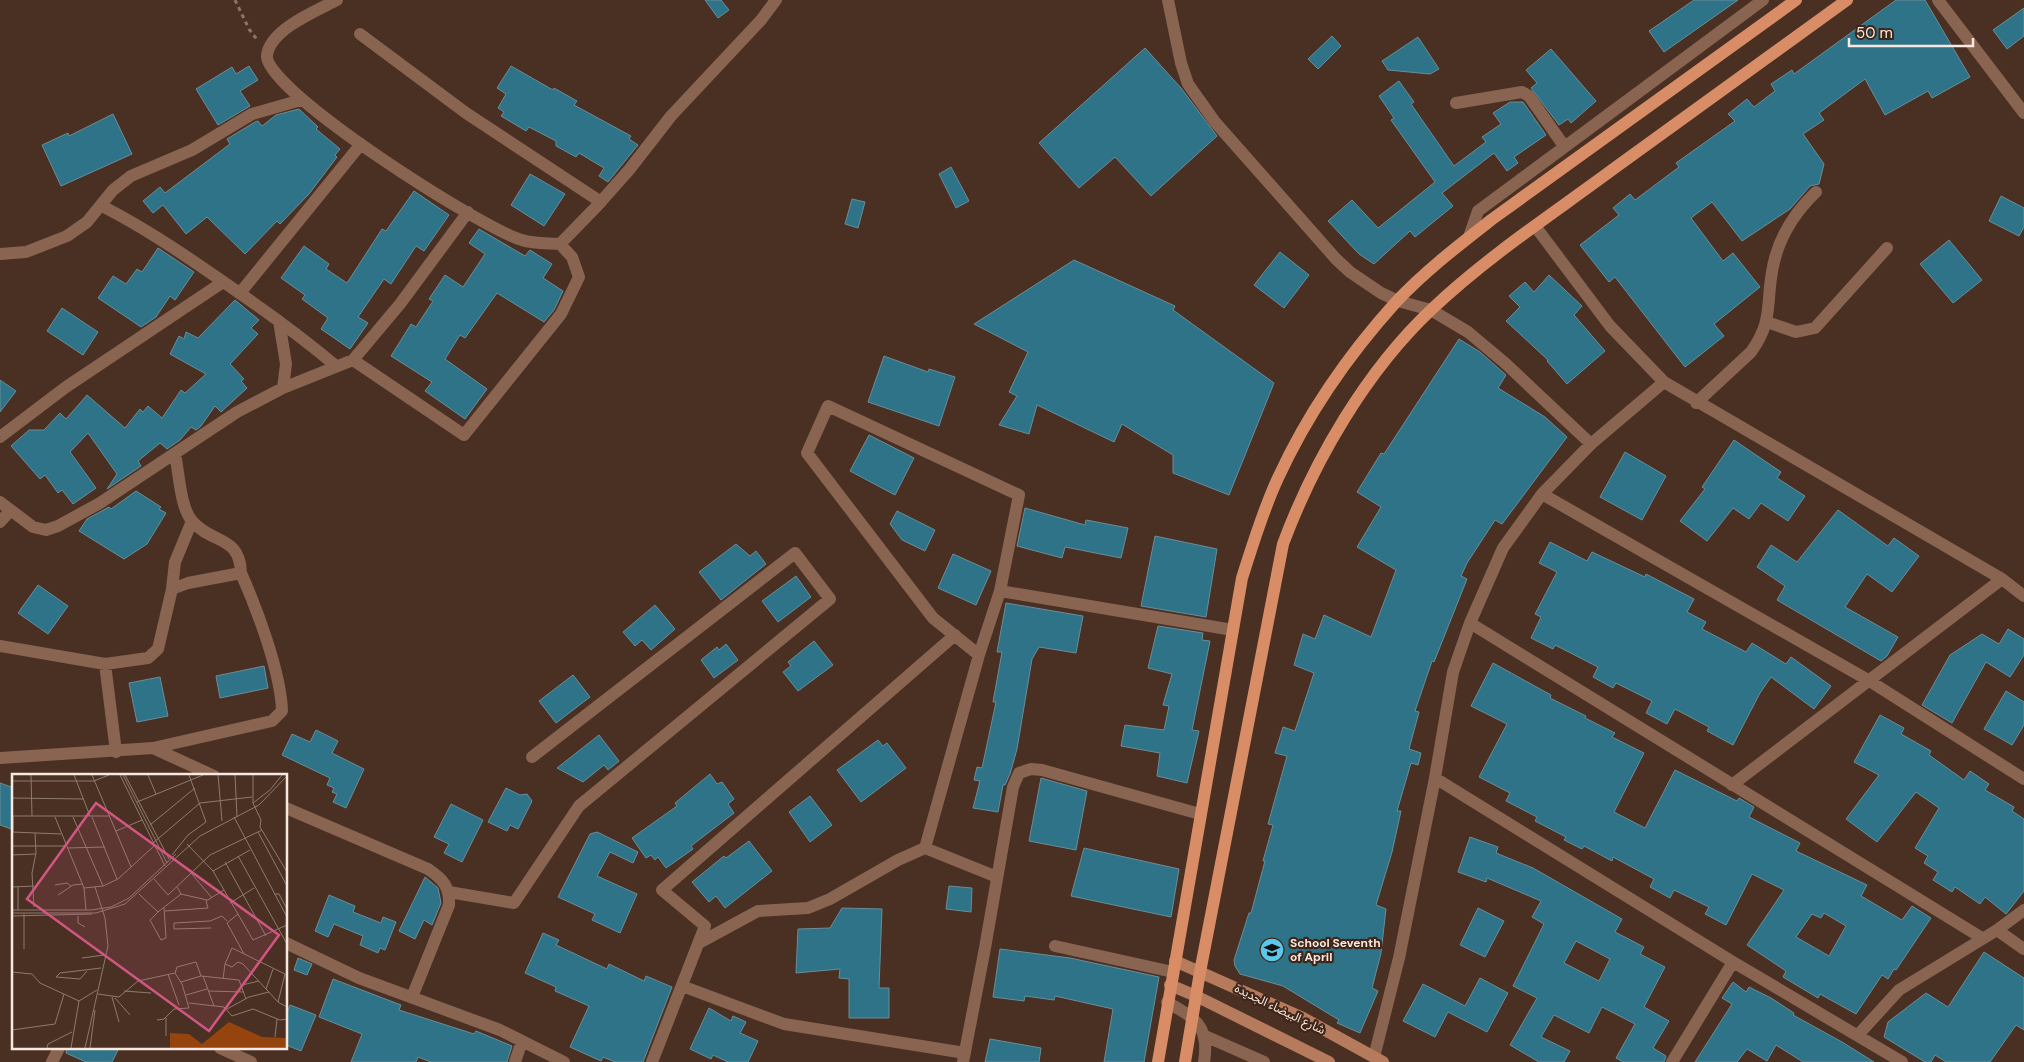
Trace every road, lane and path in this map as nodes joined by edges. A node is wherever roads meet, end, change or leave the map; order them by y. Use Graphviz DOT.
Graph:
graph roads {
  1 [pos="235,0"];
  2 [pos="337,0"];
  3 [pos="776,0"];
  4 [pos="1168,0"];
  5 [pos="1763,0"];
  6 [pos="1796,0"];
  7 [pos="1847,0"];
  8 [pos="1938,0"];
  9 [pos="360,34"];
  10 [pos="267,53"];
  11 [pos="301,100"];
  12 [pos="1456,103"];
  13 [pos="2024,113"];
  14 [pos="361,144"];
  15 [pos="1564,146"];
  16 [pos="1816,192"];
  17 [pos="601,202"];
  18 [pos="102,206"];
  19 [pos="468,212"];
  20 [pos="1536,226"];
  21 [pos="1469,237"];
  22 [pos="560,244"];
  23 [pos="1887,248"];
  24 [pos="0,254"];
  25 [pos="223,282"];
  26 [pos="240,293"];
  27 [pos="1398,301"];
  28 [pos="1431,310"];
  29 [pos="279,321"];
  30 [pos="1767,322"];
  31 [pos="353,360"];
  32 [pos="336,366"];
  33 [pos="1664,382"];
  34 [pos="283,388"];
  35 [pos="1696,403"];
  36 [pos="0,437"];
  37 [pos="1591,444"];
  38 [pos="175,454"];
  39 [pos="1542,494"];
  40 [pos="0,502"];
  41 [pos="10,511"];
  42 [pos="192,521"];
  43 [pos="0,522"];
  44 [pos="241,573"];
  45 [pos="2002,579"];
  46 [pos="172,589"];
  47 [pos="2021,590"];
  48 [pos="1000,591"];
  49 [pos="1470,623"];
  50 [pos="1233,630"];
  51 [pos="955,635"];
  52 [pos="0,646"];
  53 [pos="979,655"];
  54 [pos="105,664"];
  55 [pos="1868,680"];
  56 [pos="153,748"];
  57 [pos="116,752"];
  58 [pos="532,757"];
  59 [pos="0,758"];
  60 [pos="210,774"];
  61 [pos="1435,778"];
  62 [pos="2024,779"];
  63 [pos="1732,785"];
  64 [pos="288,809"];
  65 [pos="1200,814"];
  66 [pos="925,848"];
  67 [pos="998,877"];
  68 [pos="450,892"];
  69 [pos="2024,910"];
  70 [pos="1997,930"];
  71 [pos="1982,938"];
  72 [pos="699,942"];
  73 [pos="288,944"];
  74 [pos="1055,946"];
  75 [pos="2024,949"];
  76 [pos="1733,962"];
  77 [pos="1174,966"];
  78 [pos="1200,972"];
  79 [pos="1170,985"];
  80 [pos="682,986"];
  81 [pos="1196,996"];
  82 [pos="412,997"];
  83 [pos="1167,1002"];
  84 [pos="1193,1017"];
  85 [pos="1858,1035"];
  86 [pos="1205,1036"];
  87 [pos="522,1041"];
  88 [pos="58,1050"];
  89 [pos="224,1050"];
  90 [pos="964,1058"];
  91 [pos="1379,1059"];
  92 [pos="52,1062"];
  93 [pos="251,1062"];
  94 [pos="515,1062"];
  95 [pos="564,1062"];
  96 [pos="652,1062"];
  97 [pos="1158,1062"];
  98 [pos="1185,1062"];
  99 [pos="1204,1062"];
  100 [pos="1264,1062"];
  101 [pos="1328,1062"];
  102 [pos="1672,1062"];
  103 [pos="1902,1062"];
  1 -- 10 [label="path"];
  2 -- 10 [label="street"];
  3 -- 17 [label="street"];
  4 -- 27 [label="street"];
  5 -- 15 [label="street"];
  6 -- 21 [label="main road"];
  7 -- 20 [label="main road"];
  8 -- 13 [label="street"];
  9 -- 17 [label="street"];
  10 -- 11 [label="street"];
  11 -- 14 [label="street"];
  11 -- 18 [label="street"];
  12 -- 15 [label="street"];
  14 -- 19 [label="street"];
  14 -- 26 [label="street"];
  15 -- 21 [label="street"];
  16 -- 30 [label="street"];
  17 -- 22 [label="street"];
  18 -- 24 [label="street"];
  18 -- 25 [label="street"];
  19 -- 22 [label="street"];
  19 -- 31 [label="street"];
  20 -- 28 [label="main road"];
  20 -- 33 [label="street"];
  21 -- 27 [label="main road"];
  22 -- 31 [label="street"];
  23 -- 30 [label="street"];
  25 -- 26 [label="street"];
  25 -- 36 [label="street"];
  26 -- 29 [label="street"];
  27 -- 28 [label="street"];
  27 -- 50 [label="main road"];
  28 -- 37 [label="street"];
  28 -- 78 [label="main road"];
  29 -- 32 [label="street"];
  29 -- 34 [label="street"];
  30 -- 35 [label="street"];
  31 -- 32 [label="street"];
  32 -- 34 [label="street"];
  33 -- 35 [label="street"];
  33 -- 37 [label="street"];
  34 -- 38 [label="street"];
  35 -- 45 [label="street"];
  37 -- 39 [label="street"];
  38 -- 41 [label="street"];
  38 -- 42 [label="street"];
  39 -- 49 [label="street"];
  39 -- 55 [label="street"];
  40 -- 41 [label="street"];
  41 -- 43 [label="street"];
  42 -- 44 [label="street"];
  42 -- 46 [label="street"];
  44 -- 46 [label="street"];
  44 -- 56 [label="street"];
  45 -- 47 [label="street"];
  45 -- 55 [label="street"];
  46 -- 54 [label="street"];
  48 -- 50 [label="street"];
  48 -- 51 [label="street"];
  48 -- 53 [label="street"];
  49 -- 61 [label="street"];
  49 -- 63 [label="street"];
  50 -- 65 [label="main road"];
  51 -- 53 [label="street"];
  51 -- 72 [label="street"];
  52 -- 54 [label="street"];
  53 -- 66 [label="street"];
  54 -- 57 [label="street"];
  55 -- 62 [label="street"];
  55 -- 63 [label="street"];
  56 -- 57 [label="street"];
  56 -- 60 [label="street"];
  57 -- 59 [label="street"];
  58 -- 68 [label="street"];
  61 -- 76 [label="street"];
  61 -- 91 [label="street"];
  63 -- 71 [label="street"];
  64 -- 68 [label="street"];
  65 -- 67 [label="street"];
  65 -- 77 [label="main road"];
  66 -- 67 [label="street"];
  66 -- 72 [label="street"];
  67 -- 90 [label="street"];
  68 -- 82 [label="street"];
  69 -- 70 [label="street"];
  70 -- 71 [label="street"];
  70 -- 75 [label="street"];
  71 -- 85 [label="street"];
  72 -- 80 [label="street"];
  73 -- 82 [label="street"];
  74 -- 77 [label="street"];
  76 -- 85 [label="street"];
  76 -- 102 [label="street"];
  77 -- 78 [label="street, شارع البيضاء الجديدة"];
  77 -- 79 [label="main road"];
  78 -- 81 [label="main road"];
  78 -- 91 [label="street, شارع البيضاء الجديدة"];
  79 -- 81 [label="street, شارع البيضاء الجديدة"];
  79 -- 83 [label="main road"];
  80 -- 90 [label="street"];
  80 -- 96 [label="street"];
  81 -- 84 [label="main road"];
  81 -- 101 [label="street, شارع البيضاء الجديدة"];
  82 -- 87 [label="street"];
  83 -- 84 [label="street"];
  83 -- 97 [label="main road"];
  84 -- 86 [label="street"];
  84 -- 98 [label="main road"];
  85 -- 103 [label="street"];
  86 -- 99 [label="street"];
  86 -- 100 [label="street"];
  87 -- 94 [label="street"];
  87 -- 95 [label="street"];
  88 -- 92 [label="street"];
  89 -- 93 [label="street"];
}
